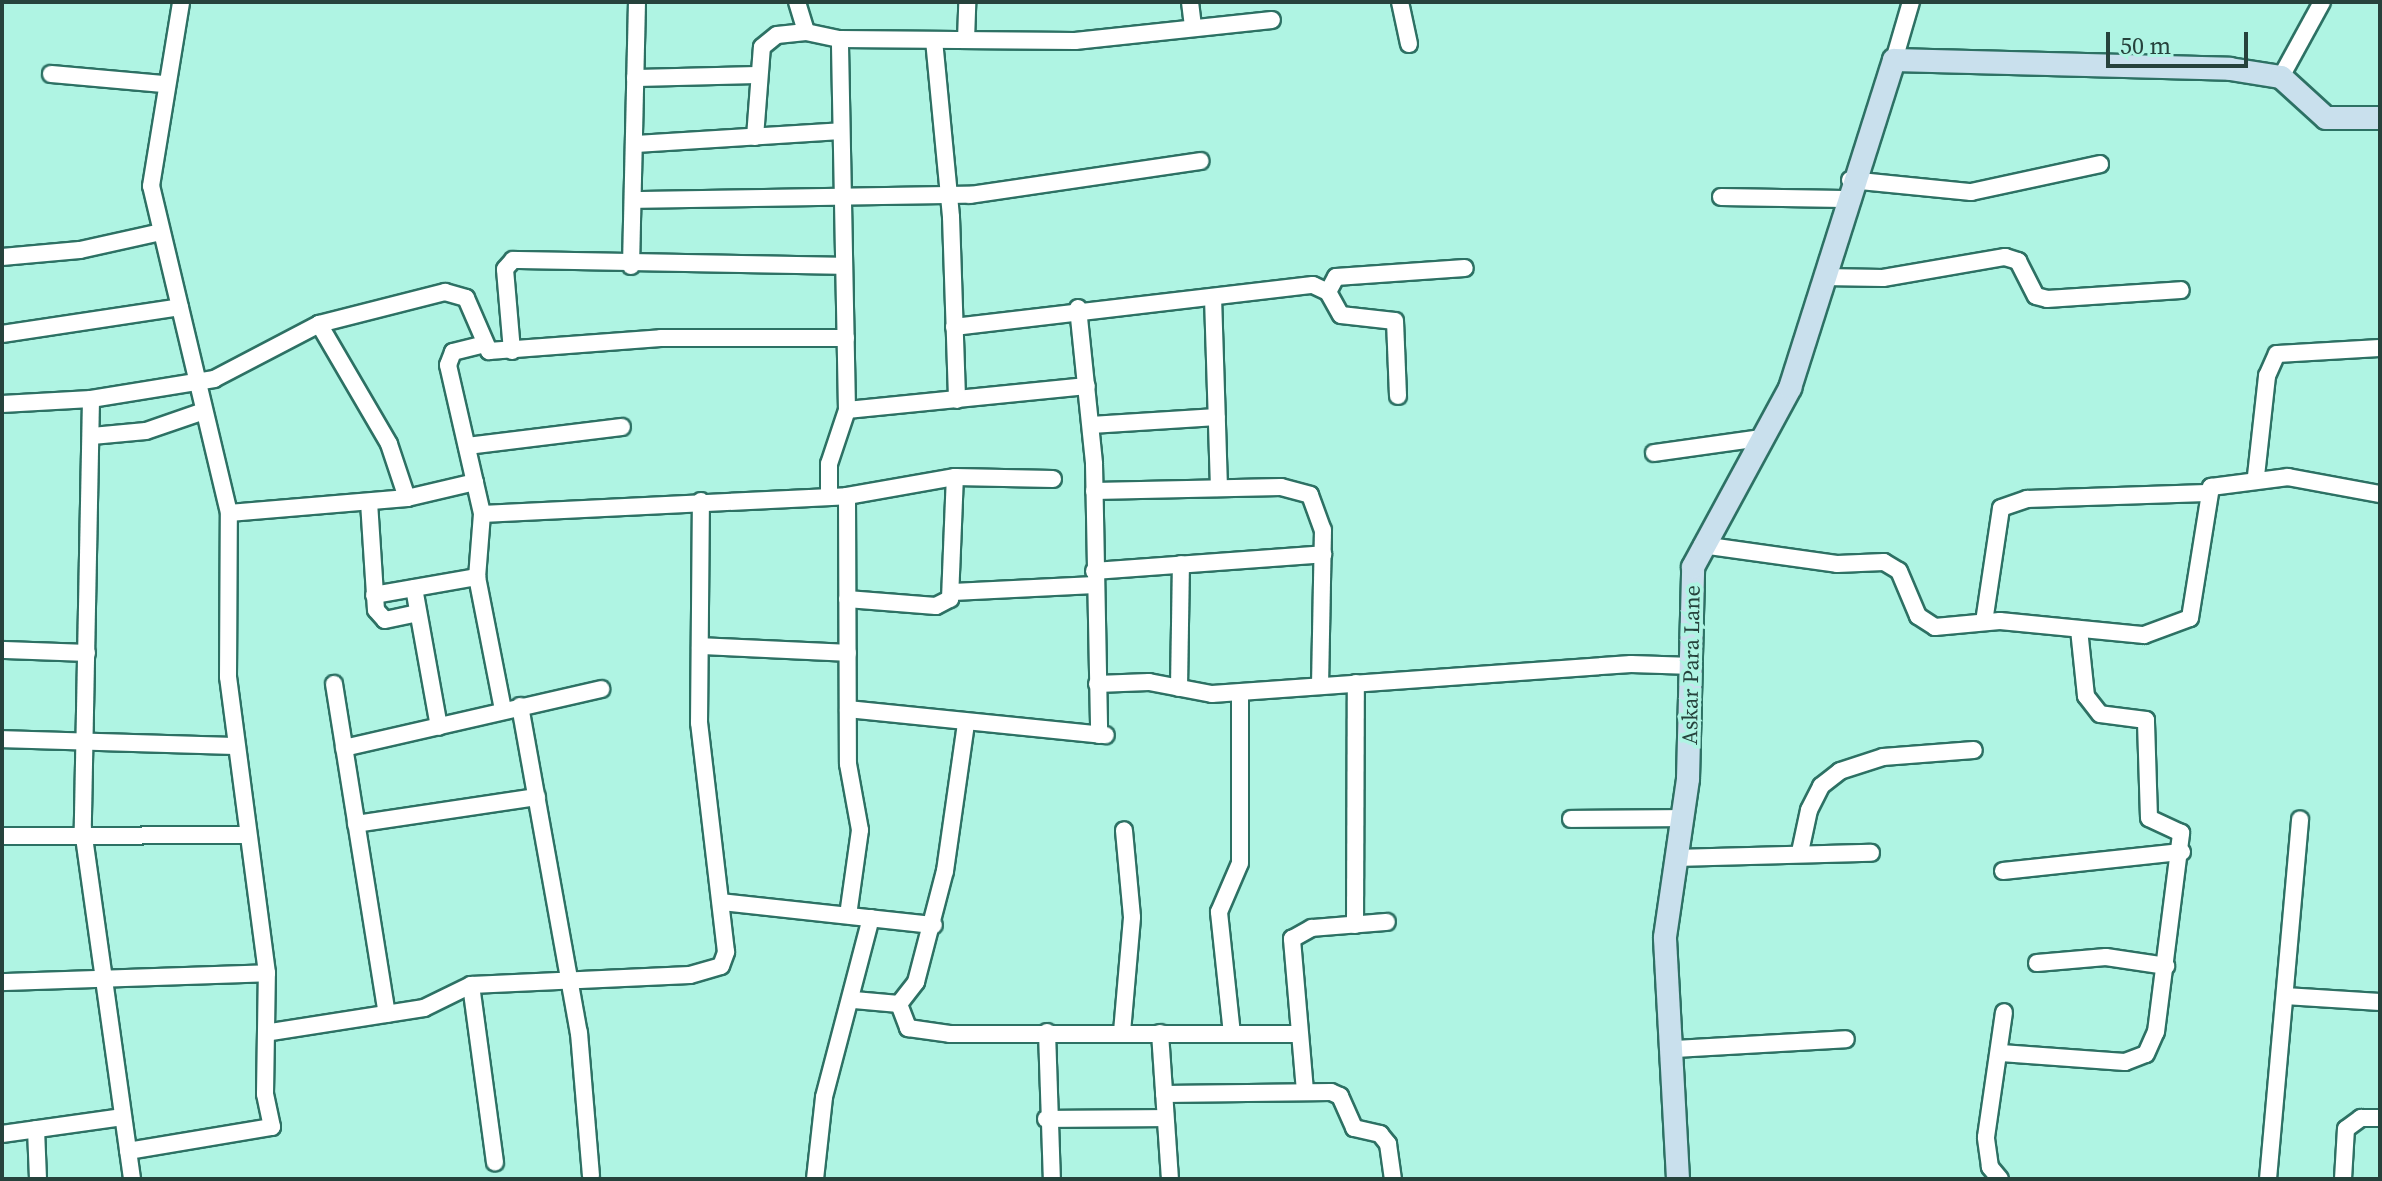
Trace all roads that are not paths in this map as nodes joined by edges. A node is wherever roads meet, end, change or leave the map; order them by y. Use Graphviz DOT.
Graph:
graph roads {
  1 [pos="181,2"];
  2 [pos="637,2"];
  3 [pos="797,2"];
  4 [pos="967,2"];
  5 [pos="1190,2"];
  6 [pos="1400,2"];
  7 [pos="1911,2"];
  8 [pos="2322,2"];
  9 [pos="1272,20"];
  10 [pos="1193,28"];
  11 [pos="806,32"];
  12 [pos="840,39"];
  13 [pos="934,40"];
  14 [pos="966,40"];
  15 [pos="1409,44"];
  16 [pos="1894,60"];
  17 [pos="51,74"];
  18 [pos="759,75"];
  19 [pos="2281,77"];
  20 [pos="635,78"];
  21 [pos="164,84"];
  22 [pos="2380,118"];
  23 [pos="841,131"];
  24 [pos="755,137"];
  25 [pos="636,144"];
  26 [pos="1201,161"];
  27 [pos="2100,164"];
  28 [pos="1847,190"];
  29 [pos="950,195"];
  30 [pos="1721,197"];
  31 [pos="842,198"];
  32 [pos="634,200"];
  33 [pos="161,232"];
  34 [pos="2,257"];
  35 [pos="631,266"];
  36 [pos="844,266"];
  37 [pos="1465,268"];
  38 [pos="1823,277"];
  39 [pos="2181,290"];
  40 [pos="1328,292"];
  41 [pos="1213,297"];
  42 [pos="180,307"];
  43 [pos="1078,308"];
  44 [pos="319,324"];
  45 [pos="954,327"];
  46 [pos="2,334"];
  47 [pos="846,338"];
  48 [pos="481,345"];
  49 [pos="2380,348"];
  50 [pos="512,351"];
  51 [pos="199,382"];
  52 [pos="1087,386"];
  53 [pos="1398,396"];
  54 [pos="91,399"];
  55 [pos="957,400"];
  56 [pos="2,404"];
  57 [pos="847,410"];
  58 [pos="204,411"];
  59 [pos="1217,417"];
  60 [pos="1091,425"];
  61 [pos="622,427"];
  62 [pos="92,436"];
  63 [pos="1761,438"];
  64 [pos="467,446"];
  65 [pos="1654,453"];
  66 [pos="2256,476"];
  67 [pos="955,477"];
  68 [pos="1053,479"];
  69 [pos="475,482"];
  70 [pos="1219,488"];
  71 [pos="1094,491"];
  72 [pos="2206,493"];
  73 [pos="2380,494"];
  74 [pos="847,496"];
  75 [pos="829,497"];
  76 [pos="407,498"];
  77 [pos="701,501"];
  78 [pos="369,502"];
  79 [pos="229,513"];
  80 [pos="482,514"];
  81 [pos="1702,545"];
  82 [pos="1323,554"];
  83 [pos="1181,564"];
  84 [pos="477,577"];
  85 [pos="1094,578"];
  86 [pos="414,588"];
  87 [pos="953,592"];
  88 [pos="374,595"];
  89 [pos="847,599"];
  90 [pos="417,613"];
  91 [pos="1984,622"];
  92 [pos="2079,629"];
  93 [pos="700,646"];
  94 [pos="2,650"];
  95 [pos="87,653"];
  96 [pos="848,653"];
  97 [pos="1693,666"];
  98 [pos="1356,683"];
  99 [pos="334,684"];
  100 [pos="1097,684"];
  101 [pos="1320,685"];
  102 [pos="1179,688"];
  103 [pos="601,689"];
  104 [pos="1240,693"];
  105 [pos="512,708"];
  106 [pos="848,709"];
  107 [pos="966,724"];
  108 [pos="439,727"];
  109 [pos="2,739"];
  110 [pos="84,741"];
  111 [pos="235,746"];
  112 [pos="344,748"];
  113 [pos="1974,750"];
  114 [pos="537,797"];
  115 [pos="1682,818"];
  116 [pos="1571,819"];
  117 [pos="2300,819"];
  118 [pos="356,824"];
  119 [pos="83,830"];
  120 [pos="1124,830"];
  121 [pos="246,835"];
  122 [pos="2,836"];
  123 [pos="1800,852"];
  124 [pos="2182,852"];
  125 [pos="1871,853"];
  126 [pos="1675,858"];
  127 [pos="2003,871"];
  128 [pos="721,902"];
  129 [pos="848,915"];
  130 [pos="871,918"];
  131 [pos="1387,922"];
  132 [pos="934,925"];
  133 [pos="1355,925"];
  134 [pos="2037,963"];
  135 [pos="2166,966"];
  136 [pos="267,973"];
  137 [pos="568,979"];
  138 [pos="100,981"];
  139 [pos="2,982"];
  140 [pos="471,985"];
  141 [pos="2285,996"];
  142 [pos="854,1000"];
  143 [pos="2380,1002"];
  144 [pos="899,1004"];
  145 [pos="2004,1012"];
  146 [pos="387,1014"];
  147 [pos="271,1032"];
  148 [pos="1047,1032"];
  149 [pos="1122,1032"];
  150 [pos="1160,1033"];
  151 [pos="1232,1034"];
  152 [pos="1299,1034"];
  153 [pos="1846,1039"];
  154 [pos="1675,1049"];
  155 [pos="2001,1053"];
  156 [pos="1305,1091"];
  157 [pos="1164,1094"];
  158 [pos="123,1117"];
  159 [pos="1165,1118"];
  160 [pos="2380,1118"];
  161 [pos="1046,1119"];
  162 [pos="36,1129"];
  163 [pos="2,1134"];
  164 [pos="128,1151"];
  165 [pos="495,1162"];
  166 [pos="591,1175"];
  167 [pos="38,1179"];
  168 [pos="132,1179"];
  169 [pos="815,1179"];
  170 [pos="1052,1179"];
  171 [pos="1170,1179"];
  172 [pos="1393,1179"];
  173 [pos="1678,1179"];
  174 [pos="2000,1179"];
  175 [pos="2268,1179"];
  176 [pos="2343,1179"];
  1 -- 21 [label="street"];
  2 -- 20 [label="street"];
  3 -- 11 [label="street"];
  4 -- 14 [label="street"];
  5 -- 10 [label="street"];
  6 -- 15 [label="street"];
  7 -- 16 [label="street, Askar Para Lane"];
  8 -- 19 [label="street"];
  9 -- 10 [label="street"];
  10 -- 14 [label="street"];
  11 -- 12 [label="street"];
  11 -- 18 [label="street"];
  12 -- 13 [label="street"];
  12 -- 23 [label="street"];
  13 -- 14 [label="street"];
  13 -- 29 [label="street"];
  16 -- 19 [label="street"];
  16 -- 28 [label="street, Askar Para Lane"];
  17 -- 21 [label="street"];
  18 -- 20 [label="street"];
  18 -- 24 [label="street"];
  19 -- 22 [label="street"];
  20 -- 25 [label="street"];
  21 -- 33 [label="street"];
  23 -- 24 [label="street"];
  23 -- 31 [label="street"];
  24 -- 25 [label="street"];
  25 -- 32 [label="street"];
  26 -- 29 [label="street"];
  27 -- 28 [label="street"];
  28 -- 30 [label="street"];
  28 -- 38 [label="street, Askar Para Lane"];
  29 -- 31 [label="street"];
  29 -- 45 [label="street"];
  31 -- 32 [label="street"];
  31 -- 36 [label="street"];
  32 -- 35 [label="street"];
  33 -- 34 [label="street"];
  33 -- 42 [label="street"];
  35 -- 36 [label="street"];
  35 -- 50 [label="street"];
  36 -- 47 [label="street"];
  37 -- 40 [label="street"];
  38 -- 39 [label="street"];
  38 -- 63 [label="street, Askar Para Lane"];
  40 -- 41 [label="street"];
  40 -- 53 [label="street"];
  41 -- 43 [label="street"];
  41 -- 59 [label="street"];
  42 -- 46 [label="street"];
  42 -- 51 [label="street"];
  43 -- 45 [label="street"];
  43 -- 52 [label="street"];
  44 -- 48 [label="street"];
  44 -- 51 [label="street"];
  44 -- 76 [label="street"];
  45 -- 55 [label="street"];
  47 -- 50 [label="street"];
  47 -- 57 [label="street"];
  48 -- 50 [label="street"];
  48 -- 64 [label="street"];
  49 -- 66 [label="street"];
  51 -- 54 [label="street"];
  51 -- 58 [label="street"];
  52 -- 55 [label="street"];
  52 -- 60 [label="street"];
  54 -- 56 [label="street"];
  54 -- 62 [label="street"];
  55 -- 57 [label="street"];
  57 -- 75 [label="street"];
  58 -- 62 [label="street"];
  58 -- 79 [label="street"];
  59 -- 60 [label="street"];
  59 -- 70 [label="street"];
  60 -- 71 [label="street"];
  61 -- 64 [label="street"];
  62 -- 95 [label="street"];
  63 -- 65 [label="street"];
  63 -- 81 [label="street, Askar Para Lane"];
  64 -- 69 [label="street"];
  66 -- 72 [label="street"];
  66 -- 73 [label="street"];
  67 -- 68 [label="street"];
  67 -- 74 [label="street"];
  67 -- 87 [label="street"];
  69 -- 76 [label="street"];
  69 -- 80 [label="street"];
  70 -- 71 [label="street"];
  70 -- 82 [label="street"];
  71 -- 85 [label="street"];
  72 -- 91 [label="street"];
  72 -- 92 [label="street"];
  74 -- 75 [label="street"];
  74 -- 89 [label="street"];
  75 -- 77 [label="street"];
  76 -- 78 [label="street"];
  77 -- 80 [label="street"];
  77 -- 93 [label="street"];
  78 -- 79 [label="street"];
  78 -- 88 [label="street"];
  79 -- 111 [label="street"];
  80 -- 84 [label="street"];
  81 -- 91 [label="street"];
  81 -- 97 [label="street, Askar Para Lane"];
  82 -- 83 [label="street"];
  82 -- 101 [label="street"];
  83 -- 85 [label="street"];
  83 -- 102 [label="street"];
  84 -- 86 [label="street"];
  84 -- 105 [label="street"];
  85 -- 87 [label="street"];
  85 -- 100 [label="street"];
  86 -- 88 [label="street"];
  86 -- 90 [label="street"];
  87 -- 89 [label="street"];
  88 -- 90 [label="street"];
  89 -- 96 [label="street"];
  90 -- 108 [label="street"];
  91 -- 92 [label="street"];
  92 -- 124 [label="street"];
  93 -- 96 [label="street"];
  93 -- 128 [label="street"];
  94 -- 95 [label="street"];
  95 -- 110 [label="street"];
  96 -- 106 [label="street"];
  97 -- 98 [label="street"];
  97 -- 115 [label="street, Askar Para Lane"];
  98 -- 101 [label="street"];
  98 -- 133 [label="street"];
  99 -- 112 [label="street"];
  100 -- 102 [label="street"];
  100 -- 107 [label="street"];
  101 -- 104 [label="street"];
  102 -- 104 [label="street"];
  103 -- 105 [label="street"];
  104 -- 151 [label="street"];
  105 -- 108 [label="street"];
  105 -- 114 [label="street"];
  106 -- 107 [label="street"];
  106 -- 129 [label="street"];
  107 -- 132 [label="street"];
  108 -- 112 [label="street"];
  109 -- 110 [label="street"];
  110 -- 111 [label="street"];
  110 -- 119 [label="street"];
  111 -- 121 [label="street"];
  112 -- 118 [label="street"];
  113 -- 123 [label="street"];
  114 -- 118 [label="street"];
  114 -- 137 [label="street"];
  115 -- 116 [label="street"];
  115 -- 126 [label="street, Askar Para Lane"];
  117 -- 141 [label="street"];
  118 -- 146 [label="street"];
  119 -- 121 [label="street"];
  119 -- 122 [label="street"];
  119 -- 138 [label="street"];
  120 -- 149 [label="street"];
  121 -- 136 [label="street"];
  123 -- 125 [label="street"];
  123 -- 126 [label="street"];
  124 -- 127 [label="street"];
  124 -- 135 [label="street"];
  126 -- 154 [label="street, Askar Para Lane"];
  128 -- 129 [label="street"];
  128 -- 137 [label="street"];
  129 -- 130 [label="street"];
  130 -- 132 [label="street"];
  130 -- 142 [label="street"];
  131 -- 133 [label="street"];
  132 -- 144 [label="street"];
  133 -- 152 [label="street"];
  134 -- 135 [label="street"];
  135 -- 155 [label="street"];
  136 -- 138 [label="street"];
  136 -- 147 [label="street"];
  137 -- 140 [label="street"];
  137 -- 166 [label="street"];
  138 -- 139 [label="street"];
  138 -- 158 [label="street"];
  140 -- 146 [label="street"];
  140 -- 165 [label="street"];
  141 -- 143 [label="street"];
  141 -- 175 [label="street"];
  142 -- 144 [label="street"];
  142 -- 169 [label="street"];
  144 -- 148 [label="street"];
  145 -- 155 [label="street"];
  146 -- 147 [label="street"];
  147 -- 164 [label="street"];
  148 -- 149 [label="street"];
  148 -- 161 [label="street"];
  149 -- 150 [label="street"];
  150 -- 151 [label="street"];
  150 -- 157 [label="street"];
  151 -- 152 [label="street"];
  152 -- 156 [label="street"];
  153 -- 154 [label="street"];
  154 -- 173 [label="street, Askar Para Lane"];
  155 -- 174 [label="street"];
  156 -- 157 [label="street"];
  156 -- 172 [label="street"];
  157 -- 159 [label="street"];
  158 -- 162 [label="street"];
  158 -- 164 [label="street"];
  159 -- 161 [label="street"];
  159 -- 171 [label="street"];
  160 -- 176 [label="street"];
  161 -- 170 [label="street"];
  162 -- 163 [label="street"];
  162 -- 167 [label="street"];
  164 -- 168 [label="street"];
}
